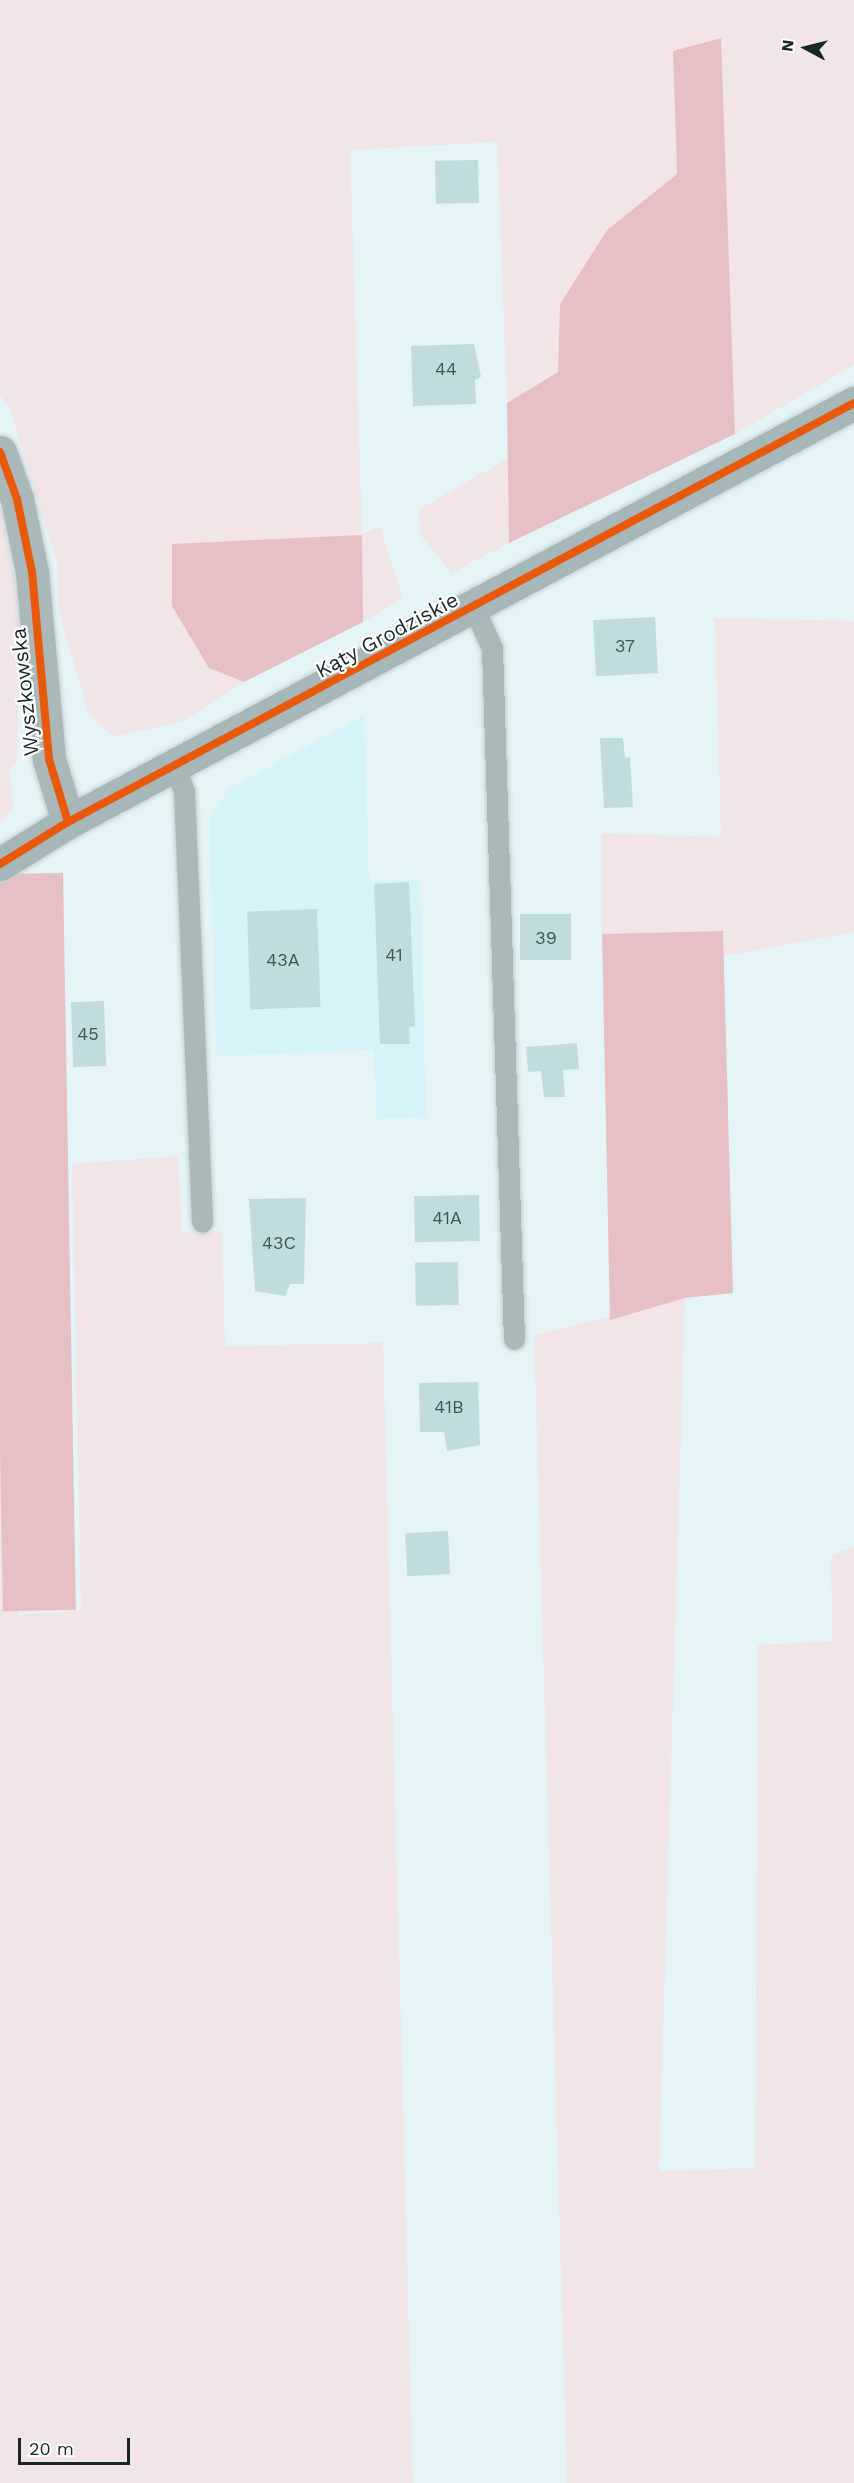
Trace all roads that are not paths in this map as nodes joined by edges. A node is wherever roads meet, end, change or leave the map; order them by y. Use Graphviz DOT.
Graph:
graph roads {
  1 [pos="854,403"];
  2 [pos="0,452"];
  3 [pos="474,608"];
  4 [pos="174,766"];
  5 [pos="68,822"];
  6 [pos="0,864"];
  7 [pos="202,1222"];
  8 [pos="514,1339"];
  1 -- 3 [label="street, Kąty Grodziskie"];
  2 -- 5 [label="street, Wyszkowska"];
  3 -- 4 [label="street, Kąty Grodziskie"];
  3 -- 8 [label="lane"];
  4 -- 5 [label="street, Kąty Grodziskie"];
  4 -- 7 [label="lane"];
  5 -- 6 [label="street, Kąty Grodziskie"];
}
